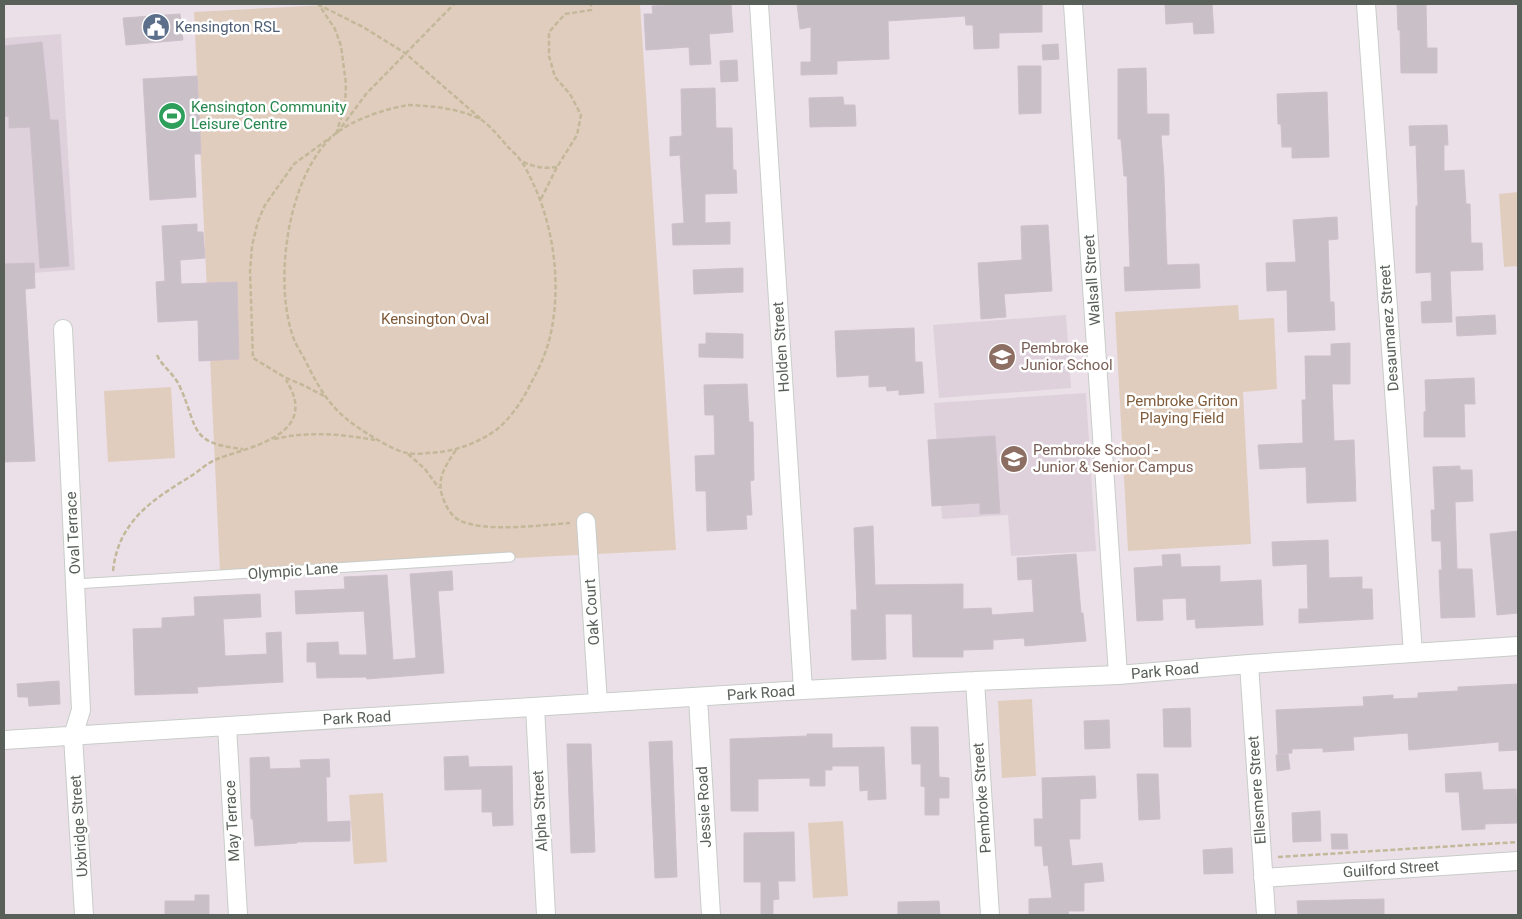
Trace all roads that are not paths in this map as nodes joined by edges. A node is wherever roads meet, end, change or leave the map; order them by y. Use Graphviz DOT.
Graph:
graph roads {
  1 [pos="759,4"];
  2 [pos="1073,4"];
  3 [pos="1366,4"];
  4 [pos="63,329"];
  5 [pos="586,522"];
  6 [pos="510,557"];
  7 [pos="75,584"];
  8 [pos="1518,646"];
  9 [pos="1413,653"];
  10 [pos="1249,664"];
  11 [pos="1118,675"];
  12 [pos="975,681"];
  13 [pos="803,690"];
  14 [pos="698,698"];
  15 [pos="598,703"];
  16 [pos="535,707"];
  17 [pos="227,726"];
  18 [pos="73,736"];
  19 [pos="4,740"];
  20 [pos="1518,861"];
  21 [pos="1263,878"];
  22 [pos="84,915"];
  23 [pos="238,915"];
  24 [pos="546,915"];
  25 [pos="711,915"];
  26 [pos="990,915"];
  27 [pos="1266,915"];
  1 -- 13 [label="street, Holden Street"];
  2 -- 11 [label="street, Walsall Street"];
  3 -- 9 [label="street, Desaumarez Street"];
  4 -- 7 [label="street, Oval Terrace"];
  5 -- 15 [label="street, Oak Court"];
  6 -- 7 [label="lane, Olympic Lane"];
  7 -- 18 [label="street, Oval Terrace"];
  8 -- 9 [label="street, Park Road"];
  9 -- 10 [label="street, Park Road"];
  10 -- 11 [label="street, Park Road"];
  10 -- 21 [label="street, Ellesmere Street"];
  11 -- 12 [label="street, Park Road"];
  12 -- 13 [label="street, Park Road"];
  12 -- 26 [label="street, Pembroke Street"];
  13 -- 14 [label="street, Park Road"];
  14 -- 15 [label="street, Park Road"];
  14 -- 25 [label="street, Jessie Road"];
  15 -- 16 [label="street, Park Road"];
  16 -- 17 [label="street, Park Road"];
  16 -- 24 [label="street, Alpha Street"];
  17 -- 18 [label="street, Park Road"];
  17 -- 23 [label="street, May Terrace"];
  18 -- 19 [label="street, Park Road"];
  18 -- 22 [label="street, Uxbridge Street"];
  20 -- 21 [label="street, Guilford Street"];
  21 -- 27 [label="street, Ellesmere Street"];
}
